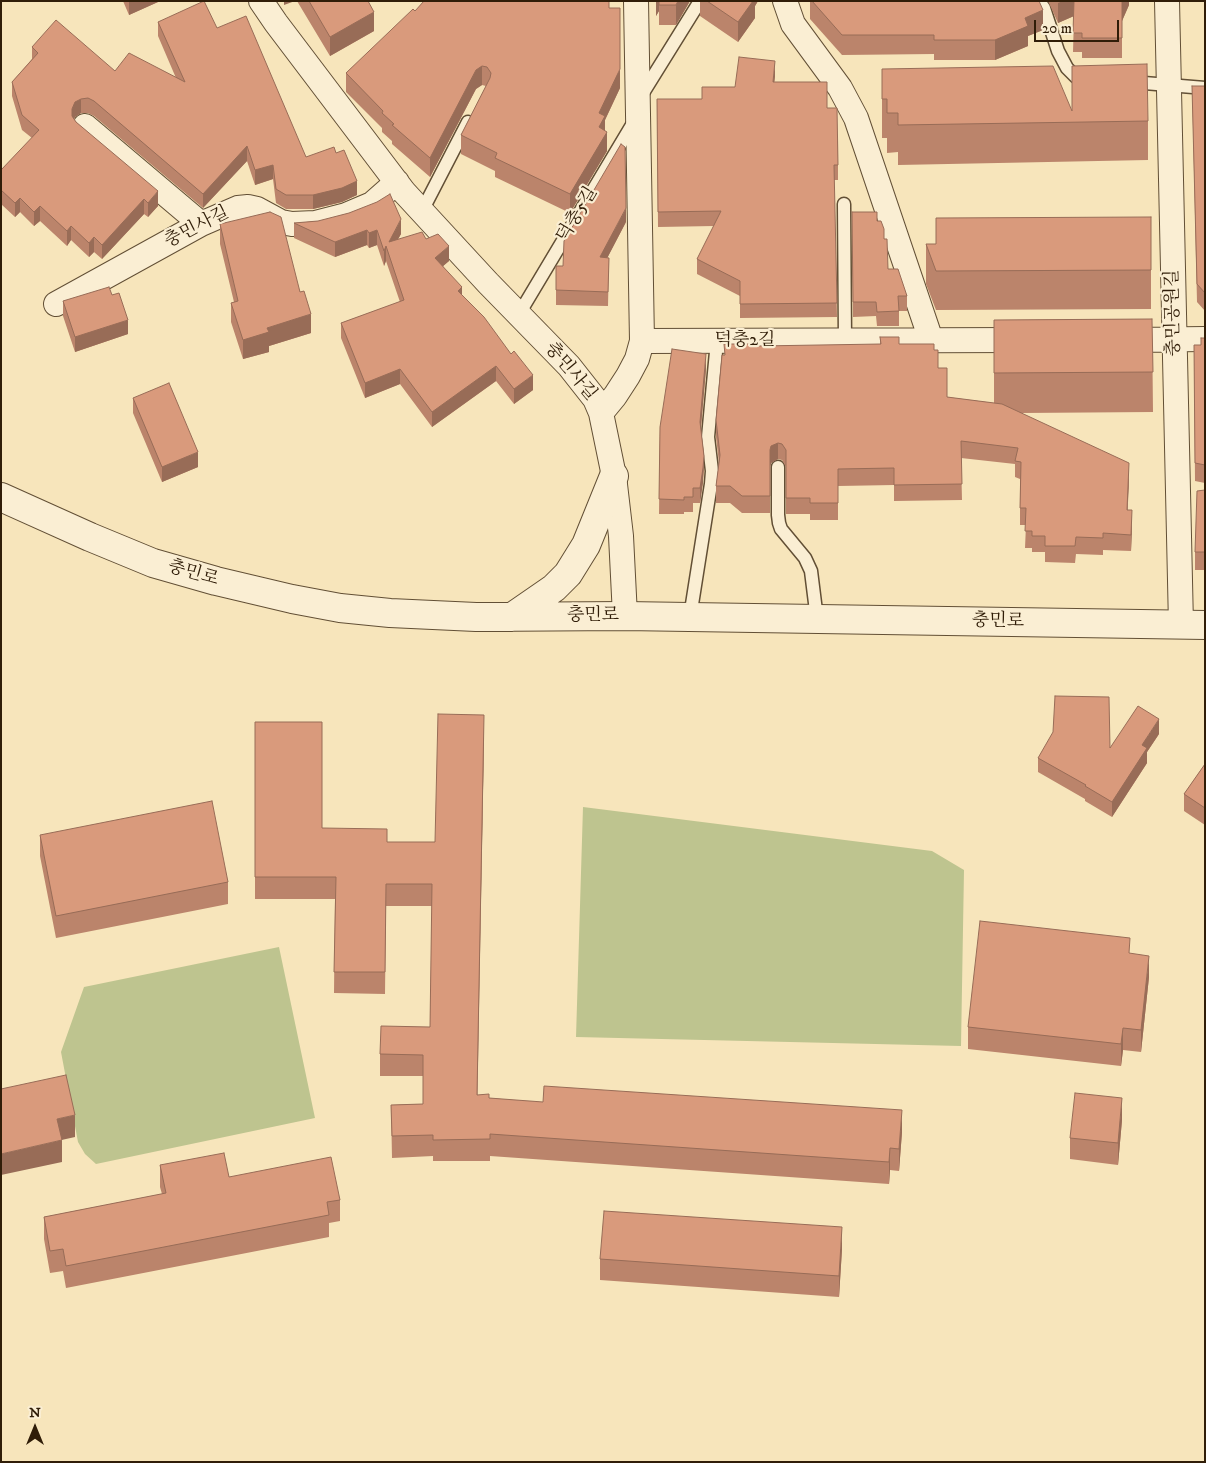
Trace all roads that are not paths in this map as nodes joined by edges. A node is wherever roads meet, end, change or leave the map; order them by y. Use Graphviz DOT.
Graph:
graph roads {
  1 [pos="261,1"];
  2 [pos="636,1"];
  3 [pos="700,1"];
  4 [pos="785,1"];
  5 [pos="1038,1"];
  6 [pos="1167,1"];
  7 [pos="1101,81"];
  8 [pos="1120,81"];
  9 [pos="1169,84"];
  10 [pos="1205,88"];
  11 [pos="638,108"];
  12 [pos="475,110"];
  13 [pos="85,126"];
  14 [pos="397,182"];
  15 [pos="844,204"];
  16 [pos="422,211"];
  17 [pos="201,224"];
  18 [pos="56,304"];
  19 [pos="519,314"];
  20 [pos="1205,339"];
  21 [pos="931,340"];
  22 [pos="1048,340"];
  23 [pos="1097,340"];
  24 [pos="1174,340"];
  25 [pos="642,341"];
  26 [pos="717,341"];
  27 [pos="845,341"];
  28 [pos="601,413"];
  29 [pos="778,467"];
  30 [pos="614,476"];
  31 [pos="1,497"];
  32 [pos="625,616"];
  33 [pos="512,617"];
  34 [pos="690,617"];
  35 [pos="817,619"];
  36 [pos="1193,625"];
  1 -- 14 [label="street, 충민사길"];
  2 -- 11 [label="street"];
  3 -- 11 [label="lane, 덕충5길"];
  4 -- 21 [label="street"];
  5 -- 7 [label="lane"];
  6 -- 9 [label="street, 충민공원길"];
  8 -- 9 [label="lane"];
  9 -- 10 [label="lane"];
  9 -- 24 [label="street, 충민공원길"];
  11 -- 19 [label="lane, 덕충5길"];
  11 -- 25 [label="street"];
  12 -- 16 [label="lane"];
  13 -- 17 [label="street"];
  14 -- 16 [label="street, 충민사길"];
  14 -- 17 [label="street, 충민사길"];
  15 -- 27 [label="lane"];
  16 -- 19 [label="street, 충민사길"];
  17 -- 18 [label="street, 충민사길"];
  19 -- 28 [label="street, 충민사길"];
  20 -- 24 [label="street"];
  21 -- 22 [label="street, 덕충2길"];
  21 -- 27 [label="street, 덕충2길"];
  23 -- 24 [label="street"];
  24 -- 36 [label="street, 충민공원길"];
  25 -- 26 [label="street, 덕충2길"];
  25 -- 28 [label="street"];
  26 -- 27 [label="street, 덕충2길"];
  26 -- 34 [label="lane"];
  28 -- 30 [label="street, 충민사길"];
  29 -- 35 [label="lane"];
  30 -- 32 [label="street, 충민사길"];
  30 -- 33 [label="street"];
  31 -- 33 [label="street, 충민로"];
  32 -- 33 [label="street, 충민로"];
  32 -- 34 [label="street, 충민로"];
  34 -- 35 [label="street, 충민로"];
  35 -- 36 [label="street, 충민로"];
}
